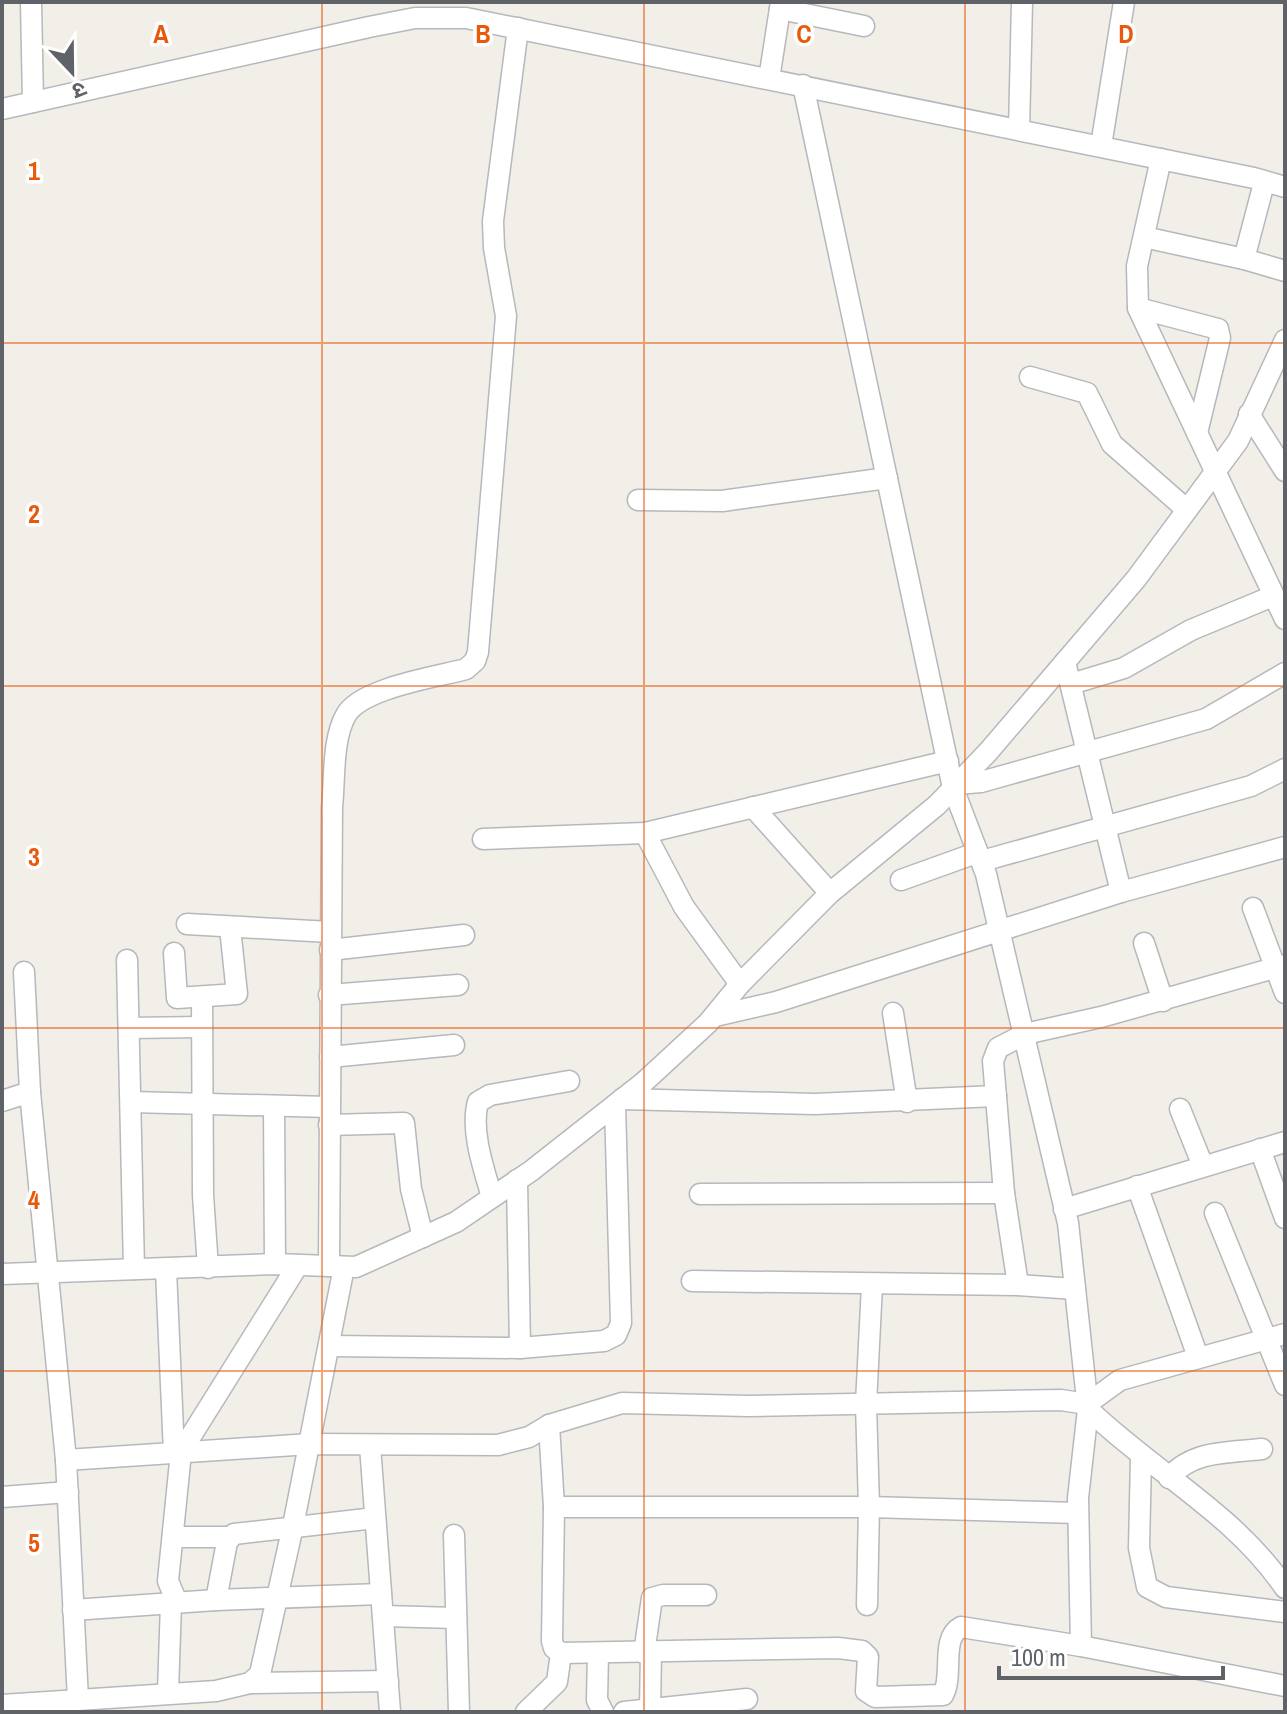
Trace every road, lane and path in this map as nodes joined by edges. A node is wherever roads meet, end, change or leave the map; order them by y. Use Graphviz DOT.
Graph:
graph roads {
  1 [pos="31,2"];
  2 [pos="1022,2"];
  3 [pos="1124,2"];
  4 [pos="781,6"];
  5 [pos="864,26"];
  6 [pos="518,28"];
  7 [pos="769,79"];
  8 [pos="803,85"];
  9 [pos="33,102"];
  10 [pos="2,109"];
  11 [pos="1019,130"];
  12 [pos="1101,146"];
  13 [pos="1161,159"];
  14 [pos="1264,183"];
  15 [pos="1285,187"];
  16 [pos="1144,237"];
  17 [pos="1244,259"];
  18 [pos="1285,271"];
  19 [pos="1138,308"];
  20 [pos="1284,346"];
  21 [pos="1030,377"];
  22 [pos="1249,414"];
  23 [pos="1197,433"];
  24 [pos="1215,470"];
  25 [pos="1285,471"];
  26 [pos="887,478"];
  27 [pos="638,500"];
  28 [pos="1186,509"];
  29 [pos="1273,596"];
  30 [pos="1285,619"];
  31 [pos="1065,662"];
  32 [pos="1285,673"];
  33 [pos="1071,684"];
  34 [pos="1089,753"];
  35 [pos="948,761"];
  36 [pos="1285,769"];
  37 [pos="955,786"];
  38 [pos="753,807"];
  39 [pos="1106,827"];
  40 [pos="645,833"];
  41 [pos="483,839"];
  42 [pos="1285,847"];
  43 [pos="979,857"];
  44 [pos="901,880"];
  45 [pos="1121,892"];
  46 [pos="830,893"];
  47 [pos="1253,908"];
  48 [pos="187,924"];
  49 [pos="230,928"];
  50 [pos="1000,931"];
  51 [pos="464,935"];
  52 [pos="330,941"];
  53 [pos="1144,943"];
  54 [pos="174,953"];
  55 [pos="127,960"];
  56 [pos="1280,967"];
  57 [pos="24,972"];
  58 [pos="740,984"];
  59 [pos="458,985"];
  60 [pos="1285,993"];
  61 [pos="329,995"];
  62 [pos="202,998"];
  63 [pos="1163,1001"];
  64 [pos="893,1013"];
  65 [pos="715,1016"];
  66 [pos="202,1027"];
  67 [pos="129,1028"];
  68 [pos="1025,1034"];
  69 [pos="454,1045"];
  70 [pos="330,1057"];
  71 [pos="569,1081"];
  72 [pos="30,1092"];
  73 [pos="996,1096"];
  74 [pos="2,1101"];
  75 [pos="131,1102"];
  76 [pos="618,1102"];
  77 [pos="907,1102"];
  78 [pos="202,1104"];
  79 [pos="274,1106"];
  80 [pos="1180,1109"];
  81 [pos="329,1116"];
  82 [pos="1285,1142"];
  83 [pos="1260,1149"];
  84 [pos="1203,1166"];
  85 [pos="517,1180"];
  86 [pos="1137,1186"];
  87 [pos="1004,1193"];
  88 [pos="700,1194"];
  89 [pos="492,1197"];
  90 [pos="1064,1209"];
  91 [pos="1215,1213"];
  92 [pos="1285,1218"];
  93 [pos="423,1237"];
  94 [pos="275,1264"];
  95 [pos="298,1265"];
  96 [pos="336,1266"];
  97 [pos="208,1268"];
  98 [pos="134,1269"];
  99 [pos="166,1270"];
  100 [pos="47,1272"];
  101 [pos="2,1274"];
  102 [pos="692,1281"];
  103 [pos="872,1285"];
  104 [pos="1018,1285"];
  105 [pos="1075,1289"];
  106 [pos="1275,1336"];
  107 [pos="330,1346"];
  108 [pos="520,1348"];
  109 [pos="1198,1357"];
  110 [pos="1285,1385"];
  111 [pos="866,1404"];
  112 [pos="1088,1406"];
  113 [pos="549,1425"];
  114 [pos="310,1444"];
  115 [pos="370,1446"];
  116 [pos="1262,1449"];
  117 [pos="178,1452"];
  118 [pos="1141,1457"];
  119 [pos="66,1460"];
  120 [pos="1169,1478"];
  121 [pos="68,1492"];
  122 [pos="2,1497"];
  123 [pos="554,1507"];
  124 [pos="869,1507"];
  125 [pos="1078,1513"];
  126 [pos="375,1518"];
  127 [pos="293,1526"];
  128 [pos="454,1535"];
  129 [pos="173,1537"];
  130 [pos="230,1537"];
  131 [pos="1284,1585"];
  132 [pos="381,1594"];
  133 [pos="706,1595"];
  134 [pos="275,1597"];
  135 [pos="216,1600"];
  136 [pos="174,1603"];
  137 [pos="867,1605"];
  138 [pos="73,1610"];
  139 [pos="1285,1612"];
  140 [pos="383,1616"];
  141 [pos="456,1618"];
  142 [pos="1081,1646"];
  143 [pos="648,1652"];
  144 [pos="561,1653"];
  145 [pos="598,1653"];
  146 [pos="388,1681"];
  147 [pos="250,1683"];
  148 [pos="1285,1686"];
  149 [pos="168,1692"];
  150 [pos="747,1699"];
  151 [pos="78,1700"];
  152 [pos="2,1705"];
  153 [pos="650,1709"];
  154 [pos="390,1712"];
  155 [pos="459,1712"];
  156 [pos="526,1712"];
  157 [pos="603,1712"];
  158 [pos="624,1712"];
  1 -- 9 [label="street"];
  2 -- 11 [label="street"];
  3 -- 12 [label="street"];
  4 -- 5 [label="street"];
  4 -- 7 [label="street"];
  6 -- 7 [label="street"];
  6 -- 9 [label="street"];
  6 -- 52 [label="street"];
  7 -- 8 [label="street"];
  8 -- 11 [label="street"];
  8 -- 26 [label="street"];
  9 -- 10 [label="street"];
  11 -- 12 [label="street"];
  12 -- 13 [label="street"];
  13 -- 14 [label="street"];
  13 -- 16 [label="street"];
  14 -- 15 [label="street"];
  14 -- 17 [label="street"];
  16 -- 17 [label="street"];
  16 -- 19 [label="street"];
  17 -- 18 [label="street"];
  19 -- 23 [label="street"];
  19 -- 23 [label="street"];
  20 -- 22 [label="street"];
  21 -- 28 [label="street"];
  22 -- 24 [label="street"];
  22 -- 25 [label="street"];
  23 -- 24 [label="street"];
  24 -- 28 [label="street"];
  24 -- 29 [label="street"];
  26 -- 27 [label="street"];
  26 -- 35 [label="street"];
  28 -- 31 [label="street"];
  29 -- 30 [label="street"];
  29 -- 33 [label="street"];
  31 -- 33 [label="street"];
  31 -- 37 [label="street"];
  32 -- 34 [label="street"];
  33 -- 34 [label="street"];
  34 -- 37 [label="street"];
  34 -- 39 [label="street"];
  35 -- 37 [label="street"];
  35 -- 38 [label="street"];
  36 -- 39 [label="street"];
  37 -- 43 [label="street"];
  37 -- 46 [label="street"];
  38 -- 40 [label="street"];
  38 -- 46 [label="street"];
  39 -- 43 [label="street"];
  39 -- 45 [label="street"];
  40 -- 41 [label="street"];
  40 -- 58 [label="street"];
  42 -- 45 [label="street"];
  43 -- 44 [label="street"];
  43 -- 50 [label="street"];
  45 -- 50 [label="street"];
  46 -- 58 [label="street"];
  47 -- 56 [label="street"];
  48 -- 49 [label="street"];
  49 -- 52 [label="street"];
  49 -- 62 [label="street"];
  50 -- 65 [label="street"];
  50 -- 68 [label="street"];
  51 -- 52 [label="street"];
  52 -- 61 [label="street"];
  53 -- 63 [label="street"];
  54 -- 62 [label="street"];
  55 -- 67 [label="street"];
  56 -- 60 [label="street"];
  56 -- 63 [label="street"];
  57 -- 72 [label="street"];
  58 -- 65 [label="street"];
  59 -- 61 [label="street"];
  61 -- 70 [label="street"];
  62 -- 66 [label="street"];
  63 -- 68 [label="street"];
  64 -- 77 [label="street"];
  65 -- 76 [label="street"];
  66 -- 67 [label="street"];
  66 -- 78 [label="street"];
  67 -- 75 [label="street"];
  68 -- 73 [label="street"];
  68 -- 90 [label="street"];
  69 -- 70 [label="street"];
  70 -- 81 [label="street"];
  71 -- 89 [label="street"];
  72 -- 74 [label="street"];
  72 -- 100 [label="street"];
  73 -- 77 [label="street"];
  73 -- 87 [label="street"];
  75 -- 78 [label="street"];
  75 -- 98 [label="street"];
  76 -- 77 [label="street"];
  76 -- 85 [label="street"];
  76 -- 108 [label="street"];
  78 -- 79 [label="street"];
  78 -- 97 [label="street"];
  79 -- 81 [label="street"];
  79 -- 94 [label="street"];
  80 -- 84 [label="street"];
  81 -- 93 [label="street"];
  81 -- 96 [label="street"];
  82 -- 83 [label="street"];
  83 -- 84 [label="street"];
  83 -- 92 [label="street"];
  84 -- 86 [label="street"];
  85 -- 89 [label="street"];
  85 -- 108 [label="street"];
  86 -- 90 [label="street"];
  86 -- 109 [label="street"];
  87 -- 88 [label="street"];
  87 -- 104 [label="street"];
  89 -- 93 [label="street"];
  90 -- 105 [label="street"];
  91 -- 106 [label="street"];
  93 -- 96 [label="street"];
  94 -- 95 [label="street"];
  94 -- 97 [label="street"];
  95 -- 96 [label="street"];
  95 -- 117 [label="street"];
  96 -- 107 [label="street"];
  97 -- 99 [label="street"];
  98 -- 99 [label="street"];
  98 -- 100 [label="street"];
  99 -- 117 [label="street"];
  100 -- 101 [label="street"];
  100 -- 119 [label="street"];
  102 -- 103 [label="street"];
  103 -- 104 [label="street"];
  103 -- 111 [label="street"];
  104 -- 105 [label="street"];
  105 -- 112 [label="street"];
  106 -- 109 [label="street"];
  106 -- 110 [label="street"];
  107 -- 108 [label="street"];
  107 -- 114 [label="street"];
  109 -- 112 [label="street"];
  111 -- 112 [label="street"];
  111 -- 113 [label="street"];
  111 -- 124 [label="street"];
  112 -- 118 [label="street"];
  112 -- 125 [label="street"];
  113 -- 115 [label="street"];
  113 -- 123 [label="street"];
  114 -- 115 [label="street"];
  114 -- 117 [label="street"];
  114 -- 127 [label="street"];
  115 -- 126 [label="street"];
  116 -- 120 [label="street"];
  117 -- 119 [label="street"];
  117 -- 129 [label="street"];
  118 -- 120 [label="street"];
  118 -- 139 [label="street"];
  119 -- 121 [label="street"];
  120 -- 131 [label="street"];
  121 -- 122 [label="street"];
  121 -- 138 [label="street"];
  123 -- 124 [label="street"];
  123 -- 144 [label="street"];
  124 -- 125 [label="street"];
  124 -- 137 [label="street"];
  125 -- 142 [label="street"];
  126 -- 127 [label="street"];
  126 -- 132 [label="street"];
  127 -- 130 [label="street"];
  127 -- 134 [label="street"];
  128 -- 141 [label="street"];
  129 -- 130 [label="street"];
  129 -- 136 [label="street"];
  130 -- 135 [label="street"];
  132 -- 134 [label="street"];
  132 -- 140 [label="street"];
  133 -- 143 [label="street"];
  134 -- 135 [label="street"];
  134 -- 147 [label="street"];
  135 -- 136 [label="street"];
  136 -- 138 [label="street"];
  136 -- 149 [label="street"];
  138 -- 151 [label="street"];
  140 -- 141 [label="street"];
  140 -- 146 [label="street"];
  141 -- 155 [label="street"];
  142 -- 143 [label="street"];
  142 -- 148 [label="street"];
  143 -- 145 [label="street"];
  143 -- 153 [label="street"];
  144 -- 145 [label="street"];
  144 -- 156 [label="street"];
  145 -- 157 [label="street"];
  146 -- 147 [label="street"];
  146 -- 154 [label="street"];
  147 -- 149 [label="street"];
  149 -- 151 [label="street"];
  150 -- 153 [label="street"];
  151 -- 152 [label="street"];
  153 -- 158 [label="street"];
}
